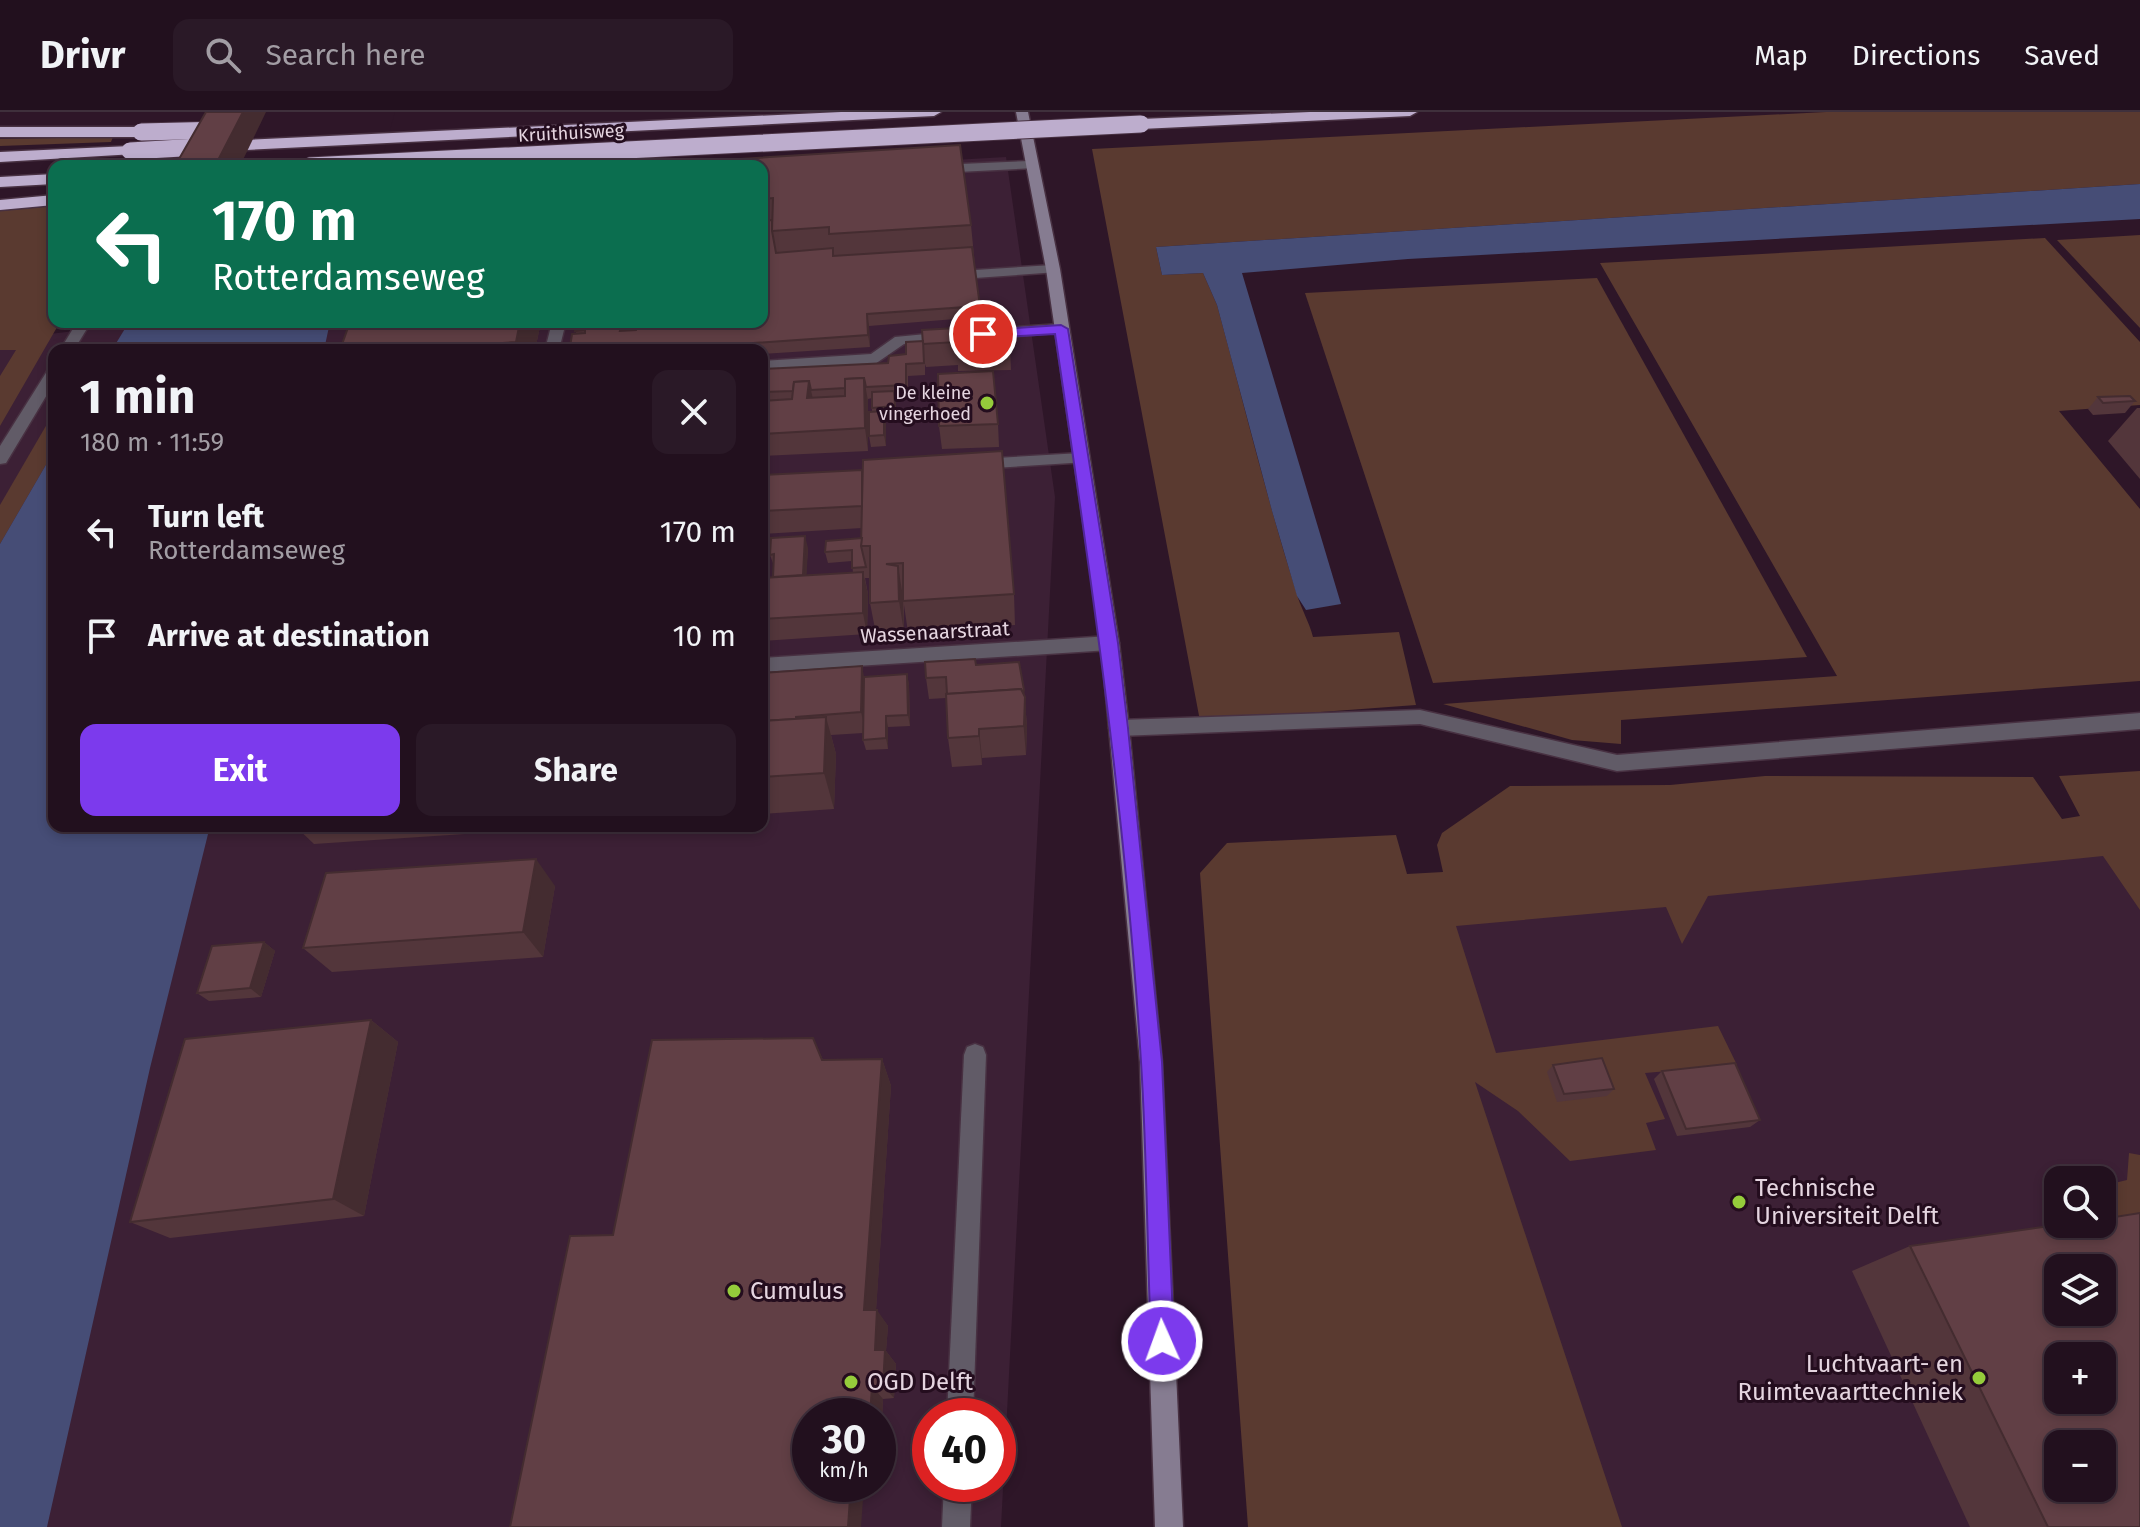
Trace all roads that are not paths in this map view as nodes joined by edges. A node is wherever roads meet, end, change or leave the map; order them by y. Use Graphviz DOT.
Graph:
graph roads {
  1 [pos="213,112"];
  2 [pos="934,112"];
  3 [pos="1022,112"];
  4 [pos="1410,112"];
  5 [pos="0,132"];
  6 [pos="365,139"];
  7 [pos="0,157"];
  8 [pos="184,160"];
  9 [pos="428,160"];
  10 [pos="1030,165"];
  11 [pos="927,170"];
  12 [pos="48,179"];
  13 [pos="0,182"];
  14 [pos="48,201"];
  15 [pos="0,205"];
  16 [pos="1053,269"];
  17 [pos="975,274"];
  18 [pos="1061,329"];
  19 [pos="768,366"];
  20 [pos="48,381"];
  21 [pos="1081,458"];
  22 [pos="0,459"];
  23 [pos="967,464"];
  24 [pos="1110,643"];
  25 [pos="768,665"];
  26 [pos="2140,721"];
  27 [pos="1119,728"];
  28 [pos="975,1055"];
  29 [pos="961,1398"];
  30 [pos="957,1502"];
  31 [pos="956,1527"];
  32 [pos="1169,1527"];
  1 -- 8 [label="street"];
  2 -- 6 [label="highway, Kruithuisweg"];
  3 -- 10 [label="street"];
  4 -- 9 [label="highway, Kruithuisweg, bridge"];
  5 -- 6 [label="highway, bridge"];
  6 -- 7 [label="highway, Kruithuisweg, bridge"];
  10 -- 11 [label="street"];
  10 -- 16 [label="street"];
  12 -- 13 [label="highway"];
  14 -- 15 [label="highway"];
  16 -- 17 [label="street"];
  16 -- 18 [label="street"];
  18 -- 19 [label="street"];
  18 -- 21 [label="street"];
  20 -- 22 [label="street"];
  21 -- 23 [label="street"];
  21 -- 24 [label="street"];
  24 -- 25 [label="street, Wassenaarstraat"];
  24 -- 27 [label="street"];
  26 -- 27 [label="street"];
  27 -- 32 [label="street"];
  28 -- 29 [label="street"];
  30 -- 31 [label="street"];
}
